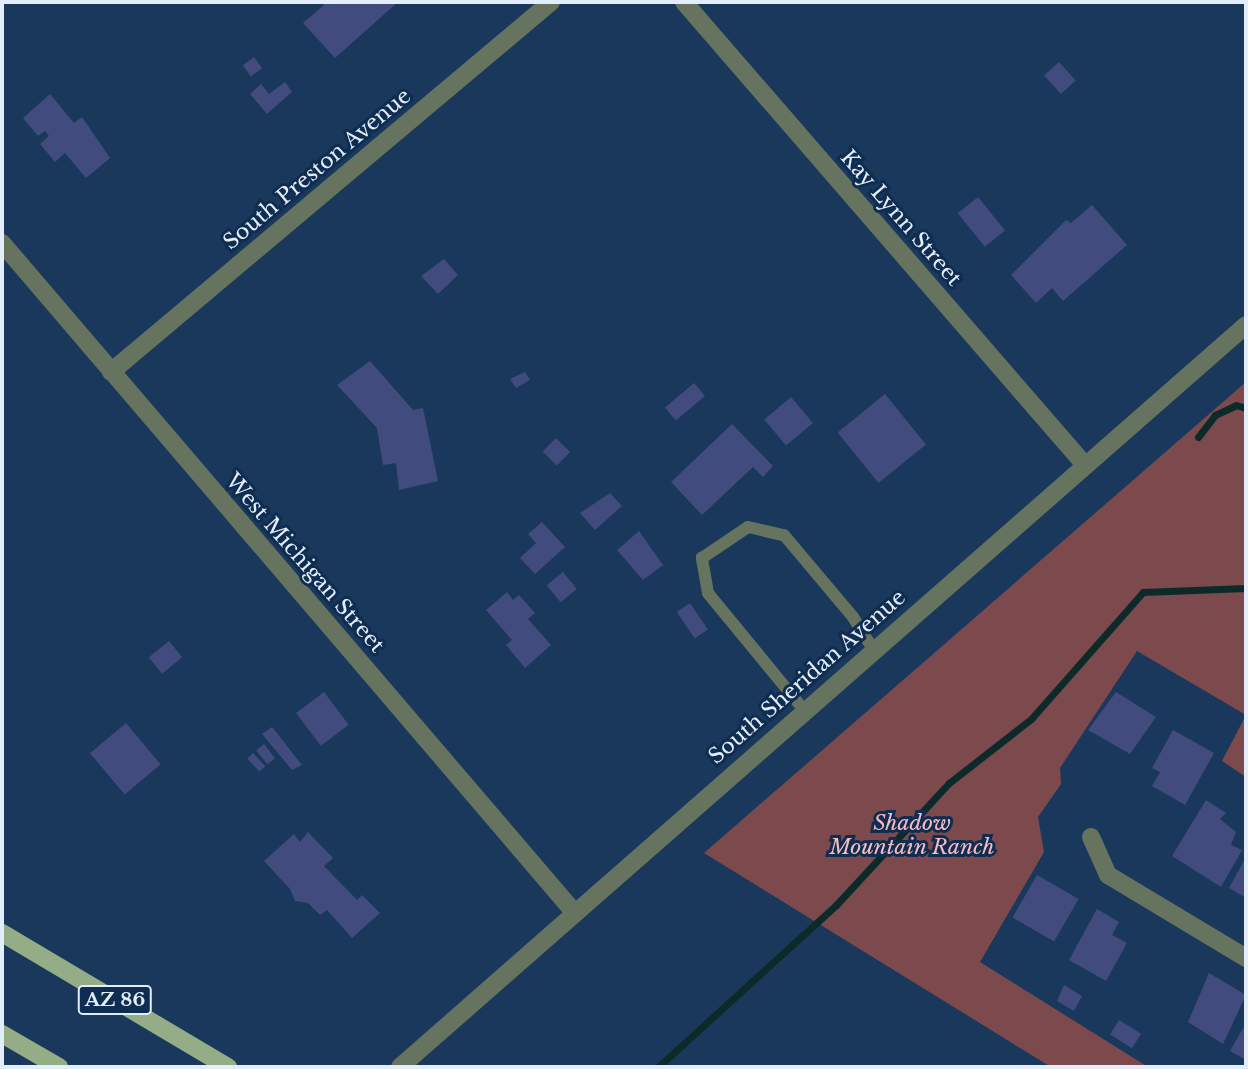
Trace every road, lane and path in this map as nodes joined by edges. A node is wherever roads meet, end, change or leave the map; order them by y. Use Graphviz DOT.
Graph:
graph roads {
  1 [pos="551,2"];
  2 [pos="684,2"];
  3 [pos="2,243"];
  4 [pos="1246,325"];
  5 [pos="111,372"];
  6 [pos="1084,464"];
  7 [pos="873,649"];
  8 [pos="804,710"];
  9 [pos="1091,837"];
  10 [pos="574,912"];
  11 [pos="2,933"];
  12 [pos="1246,958"];
  13 [pos="2,1034"];
  14 [pos="59,1067"];
  15 [pos="228,1067"];
  16 [pos="400,1067"];
  1 -- 5 [label="street, South Preston Avenue"];
  2 -- 6 [label="street, Kay Lynn Street"];
  3 -- 5 [label="street, West Michigan Street"];
  4 -- 6 [label="street, South Sheridan Avenue"];
  5 -- 10 [label="street, West Michigan Street"];
  6 -- 7 [label="street, South Sheridan Avenue"];
  7 -- 8 [label="street, South Sheridan Avenue"];
  7 -- 8 [label="lane"];
  8 -- 10 [label="street, South Sheridan Avenue"];
  9 -- 12 [label="street"];
  10 -- 16 [label="street, South Sheridan Avenue"];
  11 -- 15 [label="main road, AZ 86"];
  13 -- 14 [label="main road"];
}
